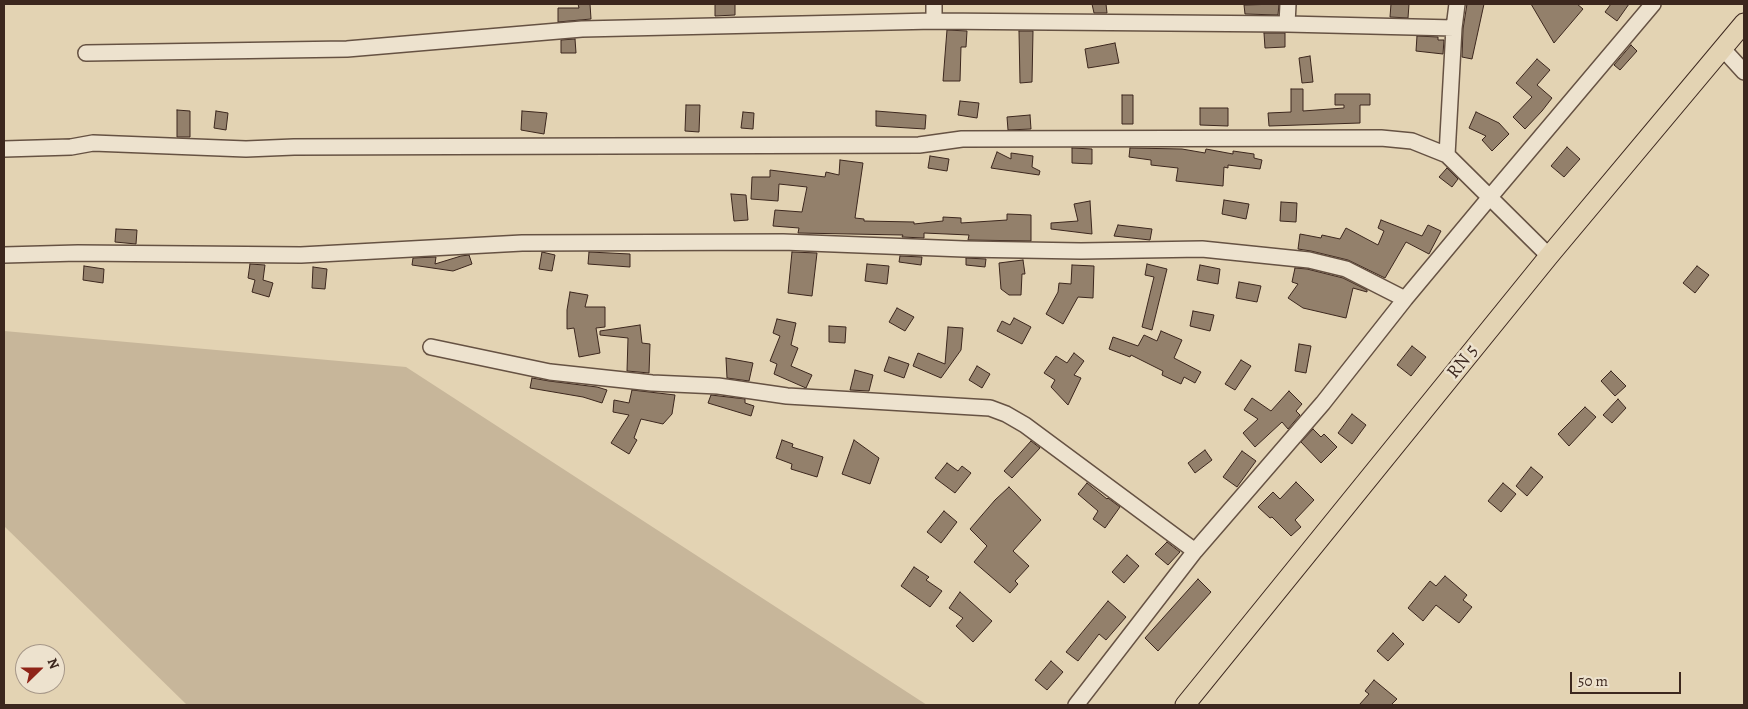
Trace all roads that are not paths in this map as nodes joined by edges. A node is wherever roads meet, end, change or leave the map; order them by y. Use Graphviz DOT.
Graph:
graph roads {
  1 [pos="934,4"];
  2 [pos="1288,4"];
  3 [pos="1457,4"];
  4 [pos="1653,4"];
  5 [pos="934,21"];
  6 [pos="1744,23"];
  7 [pos="1287,24"];
  8 [pos="1454,28"];
  9 [pos="1722,49"];
  10 [pos="86,53"];
  11 [pos="1744,72"];
  12 [pos="4,149"];
  13 [pos="1447,155"];
  14 [pos="1490,197"];
  15 [pos="4,255"];
  16 [pos="1549,256"];
  17 [pos="1405,299"];
  18 [pos="431,347"];
  19 [pos="1195,551"];
  20 [pos="1076,705"];
  21 [pos="1185,705"];
  1 -- 5 [label="street"];
  2 -- 7 [label="street"];
  3 -- 8 [label="street"];
  4 -- 14 [label="street"];
  5 -- 7 [label="street"];
  5 -- 10 [label="street"];
  6 -- 9 [label="main road, RN 5 / RN 5"];
  7 -- 8 [label="street"];
  8 -- 13 [label="street"];
  9 -- 11 [label="street"];
  9 -- 16 [label="main road, RN 5 / RN 5"];
  12 -- 13 [label="street"];
  13 -- 14 [label="street"];
  14 -- 16 [label="street"];
  14 -- 17 [label="street"];
  15 -- 17 [label="street"];
  16 -- 21 [label="main road, RN 5 / RN 5"];
  17 -- 19 [label="street"];
  18 -- 19 [label="street"];
  19 -- 20 [label="street"];
}
